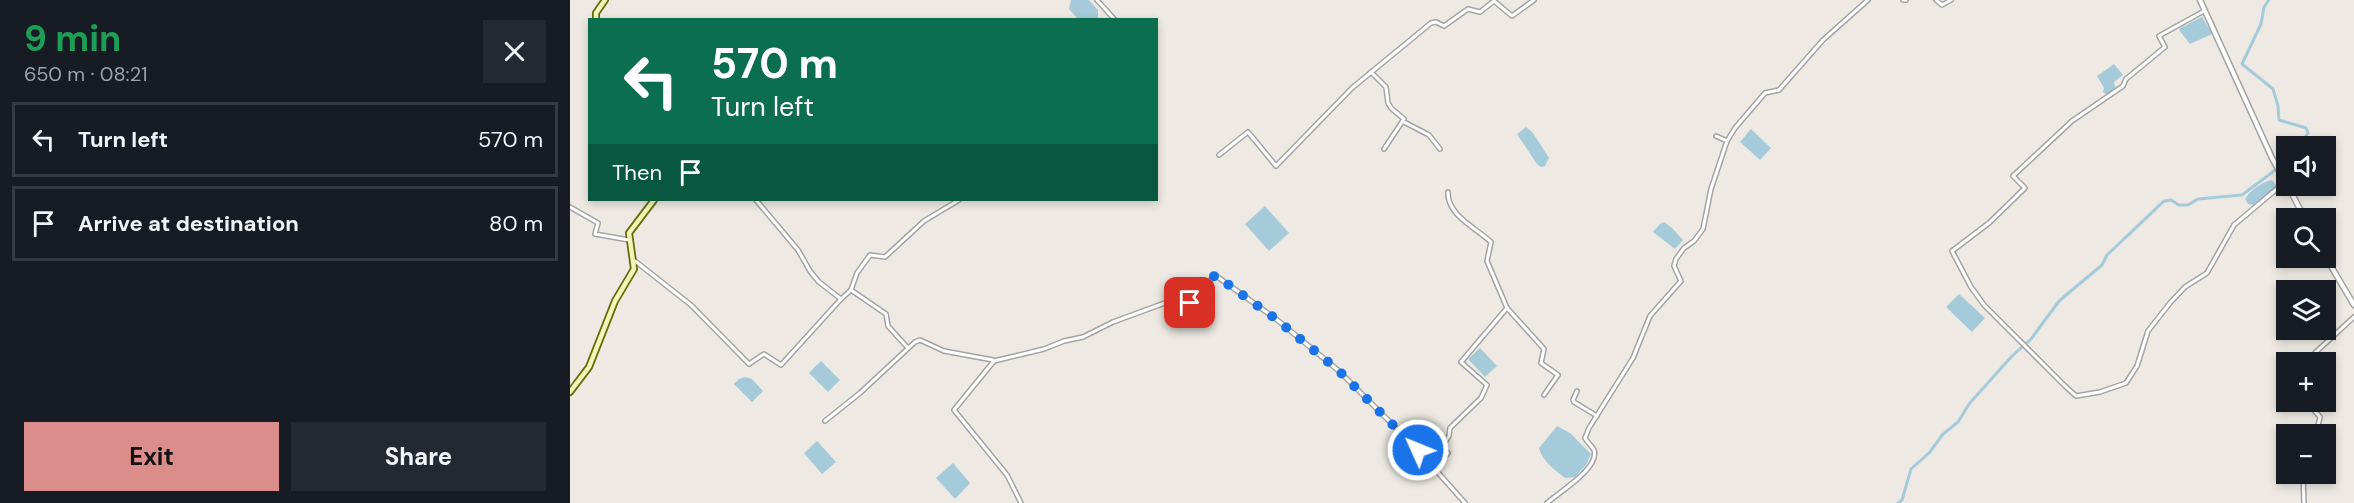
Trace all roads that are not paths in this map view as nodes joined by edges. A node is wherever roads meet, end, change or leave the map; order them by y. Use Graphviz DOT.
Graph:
graph roads {
  1 [pos="605,0"];
  2 [pos="1097,0"];
  3 [pos="1534,0"];
  4 [pos="1869,0"];
  5 [pos="1936,0"];
  6 [pos="1951,0"];
  7 [pos="2200,0"];
  8 [pos="2204,11"];
  9 [pos="596,18"];
  10 [pos="1113,18"];
  11 [pos="1371,72"];
  12 [pos="1404,122"];
  13 [pos="1716,136"];
  14 [pos="1727,141"];
  15 [pos="1440,148"];
  16 [pos="1384,149"];
  17 [pos="1219,154"];
  18 [pos="2276,166"];
  19 [pos="1448,192"];
  20 [pos="2276,192"];
  21 [pos="653,201"];
  22 [pos="757,201"];
  23 [pos="956,201"];
  24 [pos="570,207"];
  25 [pos="629,240"];
  26 [pos="635,261"];
  27 [pos="2332,268"];
  28 [pos="851,290"];
  29 [pos="841,299"];
  30 [pos="2354,305"];
  31 [pos="1507,308"];
  32 [pos="2354,317"];
  33 [pos="907,348"];
  34 [pos="2316,352"];
  35 [pos="994,361"];
  36 [pos="1577,391"];
  37 [pos="570,392"];
  38 [pos="1544,395"];
  39 [pos="1597,416"];
  40 [pos="825,421"];
  41 [pos="1434,468"];
  42 [pos="2303,484"];
  43 [pos="1021,503"];
  44 [pos="1465,503"];
  45 [pos="1547,503"];
  46 [pos="2304,503"];
  1 -- 9 [label="main road"];
  2 -- 10 [label="street"];
  3 -- 11 [label="street"];
  4 -- 14 [label="street"];
  5 -- 6 [label="street"];
  7 -- 8 [label="street"];
  8 -- 18 [label="street"];
  8 -- 20 [label="street"];
  11 -- 12 [label="street"];
  11 -- 17 [label="street"];
  12 -- 15 [label="street"];
  12 -- 16 [label="street"];
  13 -- 14 [label="street"];
  14 -- 39 [label="street"];
  19 -- 31 [label="street"];
  21 -- 25 [label="main road"];
  22 -- 29 [label="street"];
  23 -- 28 [label="street"];
  24 -- 25 [label="street"];
  25 -- 26 [label="main road"];
  26 -- 29 [label="street"];
  26 -- 37 [label="main road"];
  27 -- 30 [label="street"];
  28 -- 29 [label="street"];
  28 -- 33 [label="street"];
  31 -- 38 [label="street"];
  31 -- 41 [label="street"];
  32 -- 34 [label="street"];
  33 -- 35 [label="street"];
  33 -- 40 [label="street"];
  35 -- 41 [label="street"];
  35 -- 43 [label="street"];
  36 -- 39 [label="street"];
  39 -- 45 [label="street"];
  41 -- 44 [label="street"];
  42 -- 46 [label="street"];
}
